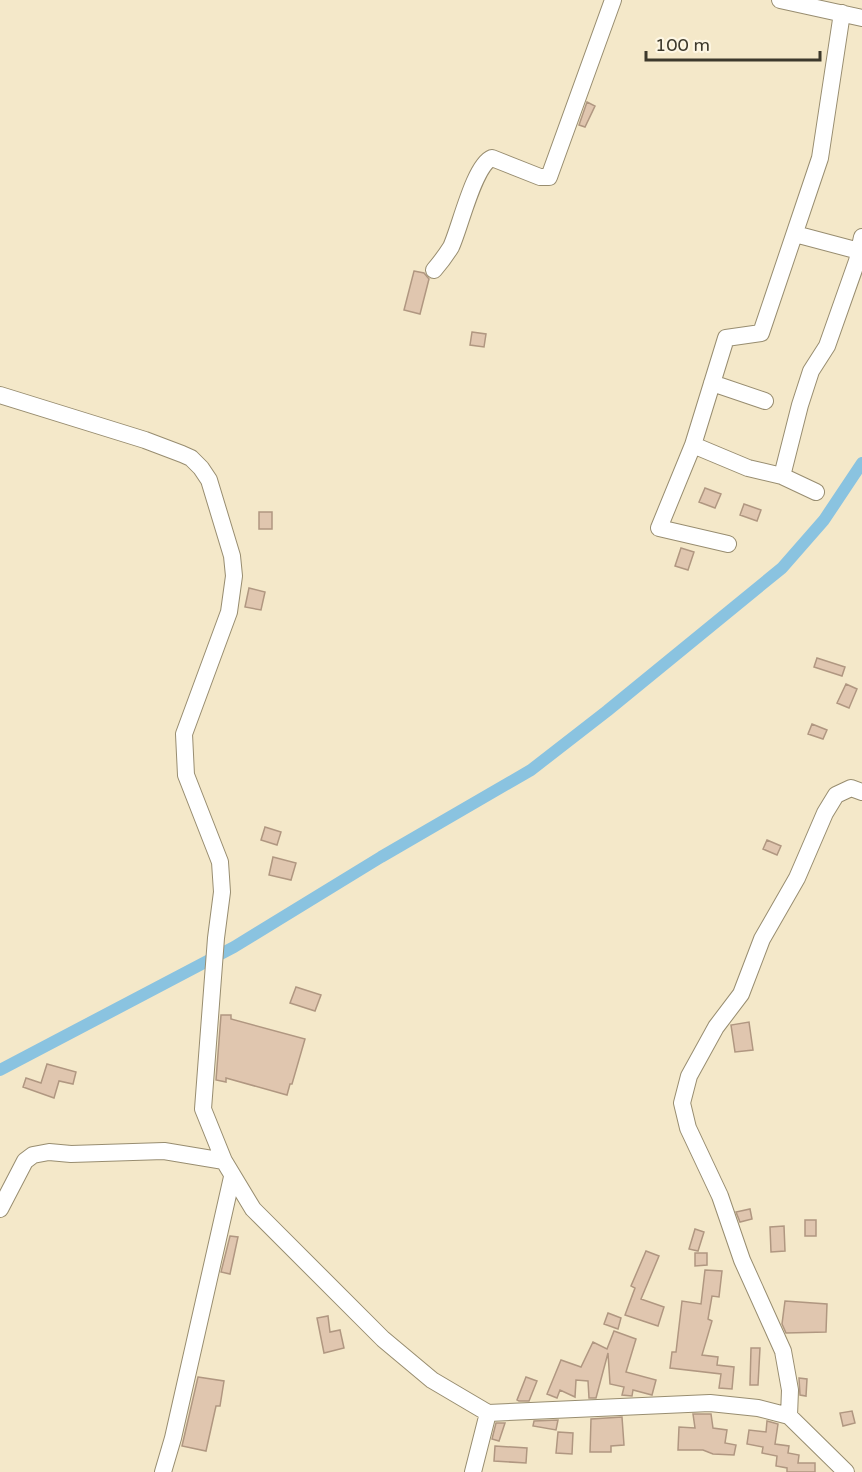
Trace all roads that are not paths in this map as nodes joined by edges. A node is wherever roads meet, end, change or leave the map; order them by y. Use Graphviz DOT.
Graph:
graph roads {
  1 [pos="613,0"];
  2 [pos="780,0"];
  3 [pos="842,13"];
  4 [pos="862,18"];
  5 [pos="795,234"];
  6 [pos="860,244"];
  7 [pos="434,270"];
  8 [pos="712,382"];
  9 [pos="0,395"];
  10 [pos="765,401"];
  11 [pos="693,446"];
  12 [pos="782,476"];
  13 [pos="816,492"];
  14 [pos="728,544"];
  15 [pos="862,792"];
  16 [pos="224,1161"];
  17 [pos="232,1177"];
  18 [pos="0,1209"];
  19 [pos="488,1413"];
  20 [pos="789,1416"];
  21 [pos="163,1472"];
  22 [pos="473,1472"];
  23 [pos="846,1472"];
  1 -- 7 [label="street"];
  2 -- 3 [label="street"];
  3 -- 4 [label="street"];
  3 -- 5 [label="street"];
  5 -- 6 [label="street"];
  5 -- 8 [label="street"];
  6 -- 12 [label="street"];
  8 -- 10 [label="street"];
  8 -- 11 [label="street"];
  9 -- 16 [label="street"];
  11 -- 12 [label="street"];
  11 -- 14 [label="street"];
  12 -- 13 [label="street"];
  15 -- 20 [label="street"];
  16 -- 17 [label="street"];
  16 -- 18 [label="street"];
  17 -- 19 [label="street"];
  17 -- 21 [label="street"];
  19 -- 20 [label="street"];
  19 -- 22 [label="street"];
  20 -- 23 [label="street"];
}
